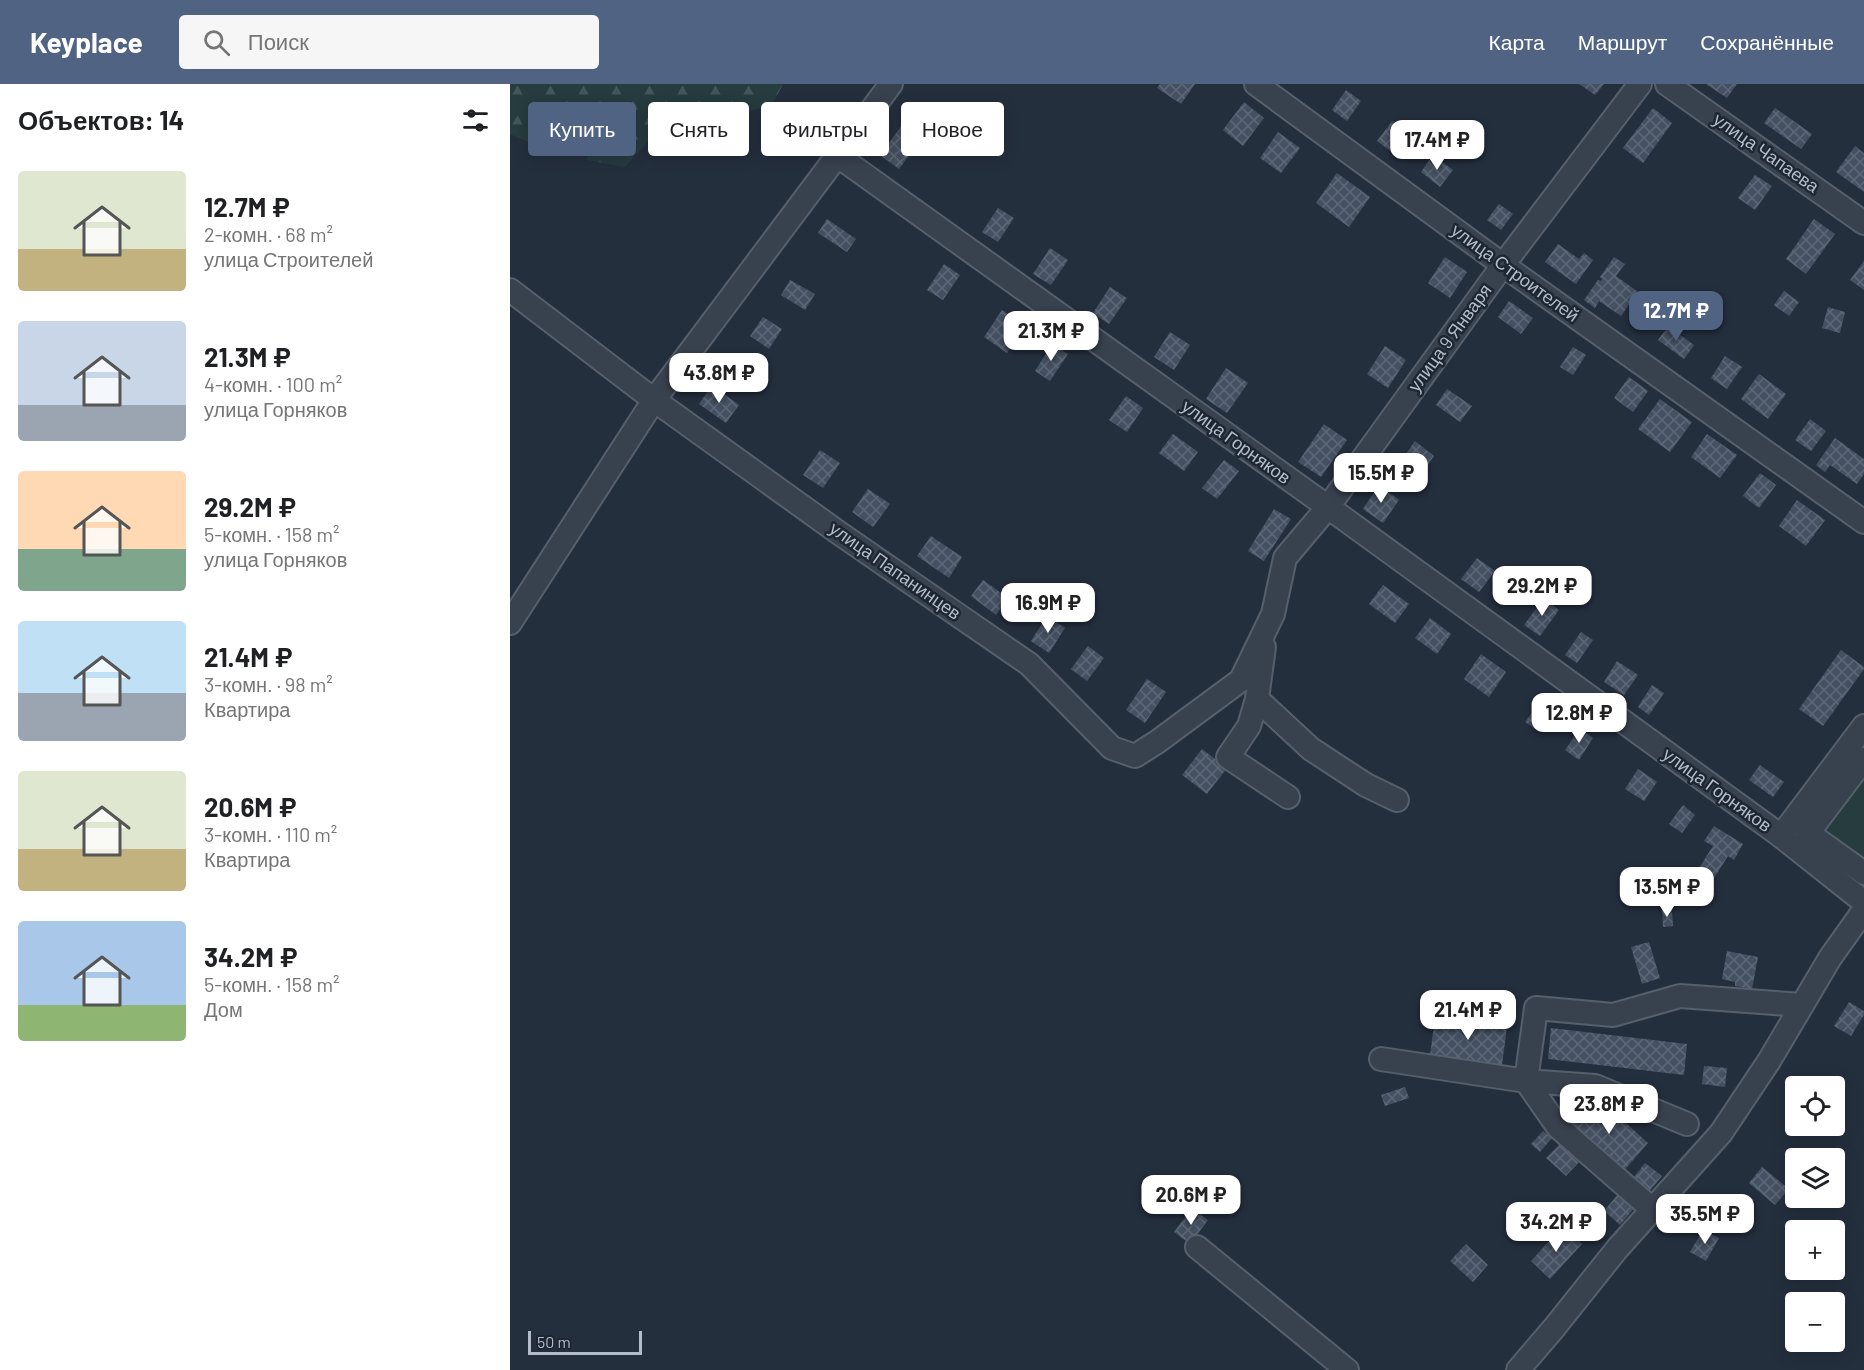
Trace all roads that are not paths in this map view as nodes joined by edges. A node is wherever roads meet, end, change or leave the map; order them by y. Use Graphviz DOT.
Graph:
graph roads {
  1 [pos="891,84"];
  2 [pos="1256,84"];
  3 [pos="1640,84"];
  4 [pos="1667,84"];
  5 [pos="878,102"];
  6 [pos="837,156"];
  7 [pos="1864,223"];
  8 [pos="1503,265"];
  9 [pos="510,290"];
  10 [pos="654,400"];
  11 [pos="1328,507"];
  12 [pos="1864,522"];
  13 [pos="510,623"];
  14 [pos="1267,625"];
  15 [pos="1257,699"];
  16 [pos="1864,726"];
  17 [pos="1864,759"];
  18 [pos="1288,796"];
  19 [pos="1397,800"];
  20 [pos="1781,836"];
  21 [pos="1864,873"];
  22 [pos="1864,902"];
  23 [pos="1864,910"];
  24 [pos="1802,1005"];
  25 [pos="1381,1059"];
  26 [pos="1526,1082"];
  27 [pos="1687,1124"];
  28 [pos="1652,1209"];
  29 [pos="1197,1247"];
  30 [pos="1347,1370"];
  31 [pos="1518,1370"];
  1 -- 5 [label="street"];
  2 -- 8 [label="street, улица Строителей"];
  3 -- 8 [label="street, улица 9 Января"];
  4 -- 7 [label="street, улица Чапаева"];
  6 -- 10 [label="street"];
  6 -- 11 [label="street, улица Горняков"];
  8 -- 11 [label="street, улица 9 Января"];
  8 -- 12 [label="street, улица Строителей"];
  9 -- 10 [label="street"];
  10 -- 13 [label="street"];
  10 -- 14 [label="street, улица Папанинцев"];
  11 -- 14 [label="street, улица 9 Января"];
  11 -- 20 [label="street, улица Горняков"];
  14 -- 15 [label="street"];
  15 -- 18 [label="street"];
  15 -- 19 [label="street"];
  16 -- 20 [label="street"];
  17 -- 21 [label="street"];
  20 -- 22 [label="street, улица Горняков"];
  23 -- 24 [label="street"];
  24 -- 26 [label="street"];
  24 -- 28 [label="street"];
  25 -- 26 [label="street"];
  26 -- 27 [label="street"];
  26 -- 28 [label="street"];
  28 -- 31 [label="street"];
  29 -- 30 [label="street"];
}
